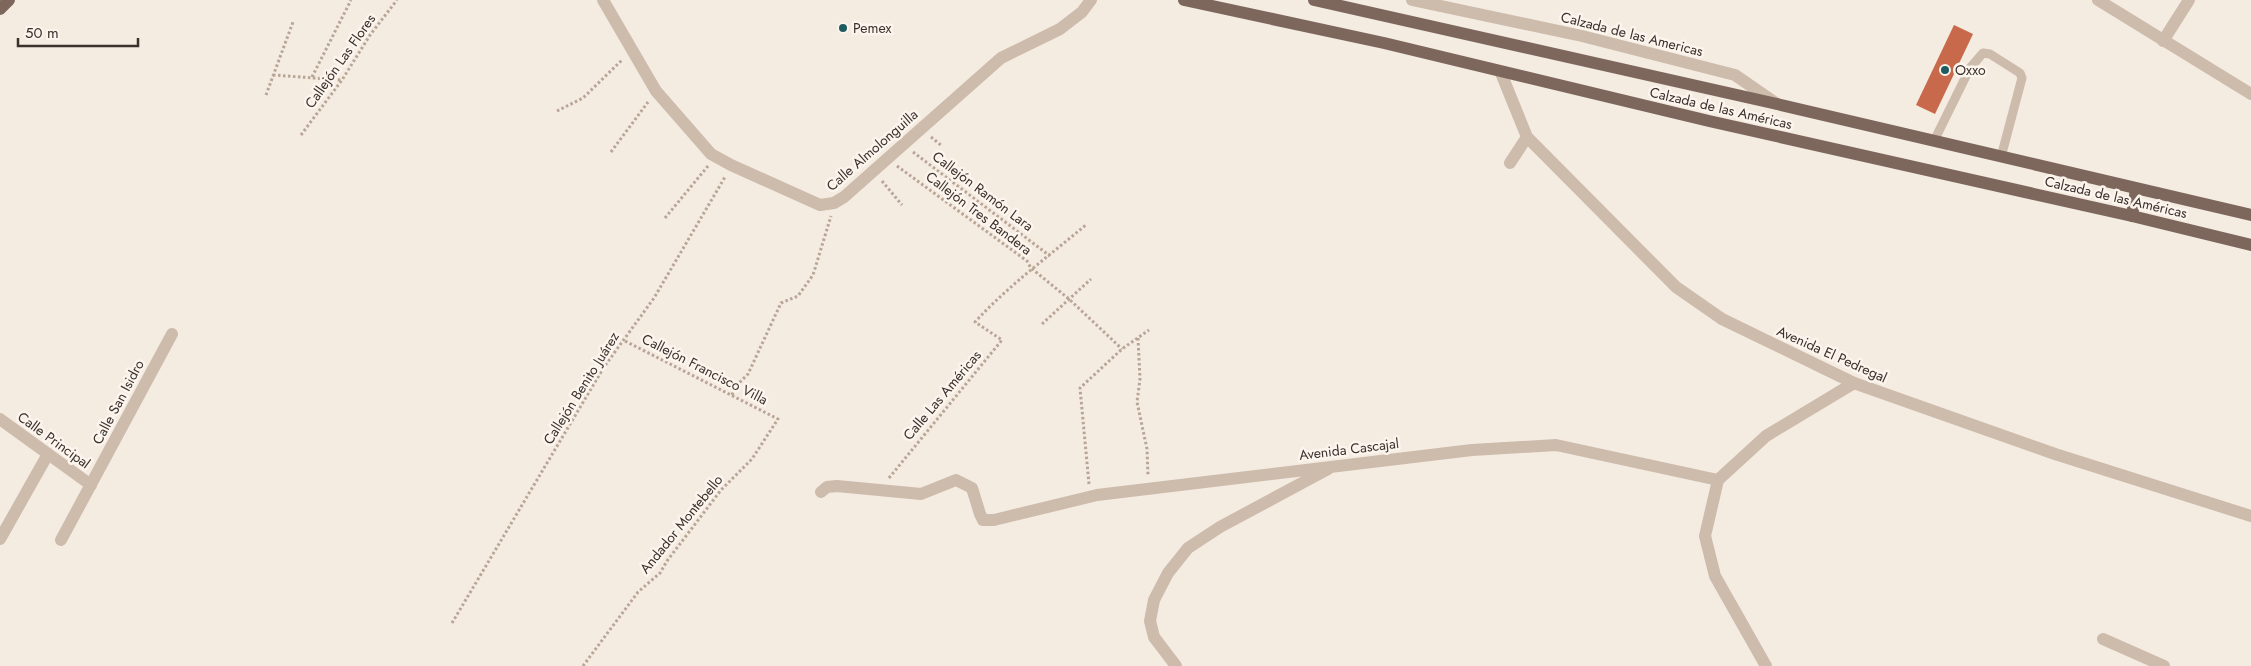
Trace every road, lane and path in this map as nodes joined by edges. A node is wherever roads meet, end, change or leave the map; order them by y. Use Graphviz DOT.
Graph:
graph roads {
  1 [pos="9,0"];
  2 [pos="351,0"];
  3 [pos="397,0"];
  4 [pos="603,0"];
  5 [pos="1091,0"];
  6 [pos="1184,0"];
  7 [pos="1314,0"];
  8 [pos="1412,0"];
  9 [pos="2098,0"];
  10 [pos="2190,0"];
  11 [pos="0,9"];
  12 [pos="293,22"];
  13 [pos="2163,41"];
  14 [pos="632,50"];
  15 [pos="1501,73"];
  16 [pos="273,75"];
  17 [pos="312,77"];
  18 [pos="342,80"];
  19 [pos="656,91"];
  20 [pos="266,94"];
  21 [pos="2251,94"];
  22 [pos="1777,104"];
  23 [pos="557,110"];
  24 [pos="301,135"];
  25 [pos="1527,136"];
  26 [pos="1934,141"];
  27 [pos="902,144"];
  28 [pos="611,152"];
  29 [pos="716,156"];
  30 [pos="2001,157"];
  31 [pos="887,158"];
  32 [pos="1510,163"];
  33 [pos="731,165"];
  34 [pos="873,170"];
  35 [pos="2136,189"];
  36 [pos="834,203"];
  37 [pos="902,205"];
  38 [pos="2251,215"];
  39 [pos="2132,216"];
  40 [pos="665,218"];
  41 [pos="1087,224"];
  42 [pos="2251,245"];
  43 [pos="1050,256"];
  44 [pos="1030,268"];
  45 [pos="1091,279"];
  46 [pos="1069,299"];
  47 [pos="1042,324"];
  48 [pos="1149,330"];
  49 [pos="172,334"];
  50 [pos="1138,337"];
  51 [pos="623,340"];
  52 [pos="1122,348"];
  53 [pos="1854,383"];
  54 [pos="732,396"];
  55 [pos="0,419"];
  56 [pos="778,419"];
  57 [pos="48,454"];
  58 [pos="1332,467"];
  59 [pos="1718,480"];
  60 [pos="91,484"];
  61 [pos="1149,489"];
  62 [pos="879,490"];
  63 [pos="820,492"];
  64 [pos="1090,497"];
  65 [pos="2251,516"];
  66 [pos="0,539"];
  67 [pos="61,540"];
  68 [pos="452,623"];
  69 [pos="2103,639"];
  70 [pos="1170,664"];
  71 [pos="583,666"];
  72 [pos="1766,666"];
  73 [pos="2164,666"];
  1 -- 11 [label="main road"];
  2 -- 17 [label="path"];
  3 -- 18 [label="path, Callejón Las Flores"];
  4 -- 14 [label="street, Calle Almolonguilla"];
  5 -- 27 [label="street, Calle Almolonguilla"];
  6 -- 15 [label="main road, Calzada de las Américas"];
  7 -- 22 [label="main road, Calzada de las Américas"];
  8 -- 22 [label="street, Calzada de las Americas"];
  9 -- 13 [label="street"];
  10 -- 13 [label="street"];
  12 -- 16 [label="path"];
  13 -- 21 [label="street"];
  14 -- 19 [label="street, Calle Almolonguilla"];
  14 -- 23 [label="path"];
  15 -- 25 [label="street, Avenida El Pedregal"];
  15 -- 39 [label="main road, Calzada de las Américas"];
  16 -- 17 [label="path"];
  16 -- 20 [label="path"];
  17 -- 18 [label="path"];
  18 -- 24 [label="path, Callejón Las Flores"];
  19 -- 28 [label="path"];
  19 -- 29 [label="street, Calle Almolonguilla"];
  22 -- 26 [label="main road, Calzada de las Américas"];
  25 -- 32 [label="street"];
  25 -- 53 [label="street, Avenida El Pedregal"];
  26 -- 30 [label="main road, Calzada de las Américas"];
  26 -- 30 [label="lane"];
  27 -- 31 [label="street, Calle Almolonguilla"];
  27 -- 43 [label="path, Callejón Ramón Lara"];
  29 -- 33 [label="street, Calle Almolonguilla"];
  29 -- 40 [label="path"];
  30 -- 35 [label="main road, Calzada de las Américas"];
  31 -- 34 [label="street, Calle Almolonguilla"];
  31 -- 44 [label="path, Callejón Tres Bandera"];
  33 -- 36 [label="street, Calle Almolonguilla"];
  33 -- 51 [label="path, Callejón Benito Juárez"];
  34 -- 36 [label="street, Calle Almolonguilla"];
  34 -- 37 [label="path"];
  35 -- 38 [label="main road, Calzada de las Américas"];
  35 -- 39 [label="main road"];
  36 -- 54 [label="path"];
  39 -- 42 [label="main road, Calzada de las Américas"];
  41 -- 43 [label="path"];
  43 -- 44 [label="path"];
  44 -- 46 [label="path, Callejón Tres Bandera"];
  44 -- 62 [label="path, Calle Las Américas"];
  45 -- 46 [label="path"];
  46 -- 47 [label="path"];
  46 -- 52 [label="path, Callejón Tres Bandera"];
  48 -- 50 [label="path"];
  49 -- 60 [label="street, Calle San Isidro"];
  50 -- 52 [label="path"];
  50 -- 61 [label="path"];
  51 -- 54 [label="path, Callejón Francisco Villa"];
  51 -- 68 [label="path, Callejón Benito Juárez"];
  52 -- 64 [label="path"];
  53 -- 59 [label="street"];
  53 -- 65 [label="street, Avenida El Pedregal"];
  54 -- 56 [label="path, Callejón Francisco Villa"];
  55 -- 57 [label="street, Calle Principal"];
  56 -- 71 [label="path, Andador Montebello"];
  57 -- 60 [label="street, Calle Principal"];
  57 -- 66 [label="street"];
  58 -- 59 [label="street, Avenida Cascajal"];
  58 -- 61 [label="street, Avenida Cascajal"];
  58 -- 70 [label="street"];
  59 -- 72 [label="street"];
  60 -- 67 [label="street, Calle San Isidro"];
  61 -- 64 [label="street, Avenida Cascajal"];
  62 -- 63 [label="street"];
  62 -- 64 [label="street, Avenida Cascajal"];
  69 -- 73 [label="street"];
}
